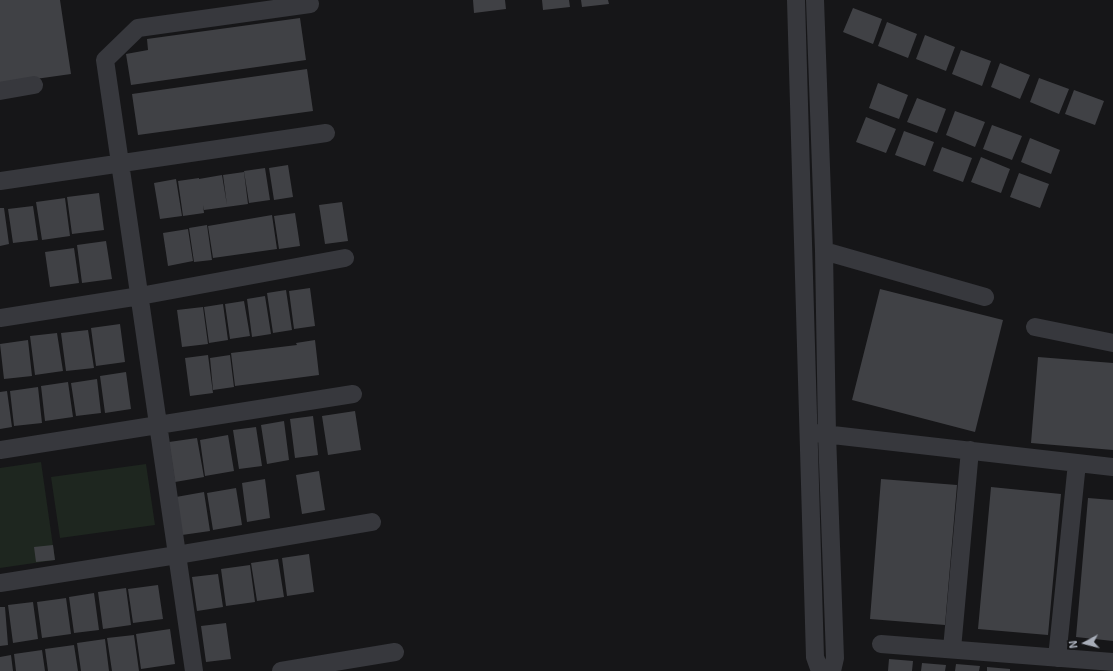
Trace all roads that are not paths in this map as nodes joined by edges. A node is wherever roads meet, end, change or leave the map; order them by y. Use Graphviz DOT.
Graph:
graph roads {
  1 [pos="796,0"];
  2 [pos="815,0"];
  3 [pos="310,4"];
  4 [pos="34,86"];
  5 [pos="0,90"];
  6 [pos="326,133"];
  7 [pos="120,163"];
  8 [pos="0,181"];
  9 [pos="824,251"];
  10 [pos="345,258"];
  11 [pos="140,296"];
  12 [pos="985,298"];
  13 [pos="0,318"];
  14 [pos="1035,327"];
  15 [pos="1113,343"];
  16 [pos="353,394"];
  17 [pos="158,425"];
  18 [pos="809,432"];
  19 [pos="827,434"];
  20 [pos="0,450"];
  21 [pos="970,450"];
  22 [pos="1077,463"];
  23 [pos="1113,467"];
  24 [pos="372,522"];
  25 [pos="177,555"];
  26 [pos="0,583"];
  27 [pos="881,644"];
  28 [pos="952,649"];
  29 [pos="395,652"];
  30 [pos="1057,658"];
  31 [pos="1113,662"];
  32 [pos="194,671"];
  33 [pos="281,671"];
  34 [pos="820,671"];
  35 [pos="832,671"];
  1 -- 18 [label="street"];
  2 -- 9 [label="street"];
  3 -- 7 [label="street"];
  4 -- 5 [label="street"];
  6 -- 7 [label="street"];
  7 -- 8 [label="street"];
  7 -- 11 [label="street"];
  9 -- 12 [label="street"];
  9 -- 19 [label="street"];
  10 -- 11 [label="street"];
  11 -- 13 [label="street"];
  11 -- 17 [label="street"];
  14 -- 15 [label="street"];
  16 -- 17 [label="street"];
  17 -- 20 [label="street"];
  17 -- 25 [label="street"];
  18 -- 19 [label="street"];
  18 -- 34 [label="street"];
  19 -- 21 [label="street"];
  19 -- 35 [label="street"];
  21 -- 22 [label="street"];
  21 -- 28 [label="street"];
  22 -- 23 [label="street"];
  22 -- 30 [label="street"];
  24 -- 25 [label="street"];
  25 -- 26 [label="street"];
  25 -- 32 [label="street"];
  27 -- 28 [label="street"];
  28 -- 30 [label="street"];
  29 -- 33 [label="street"];
  30 -- 31 [label="street"];
}
